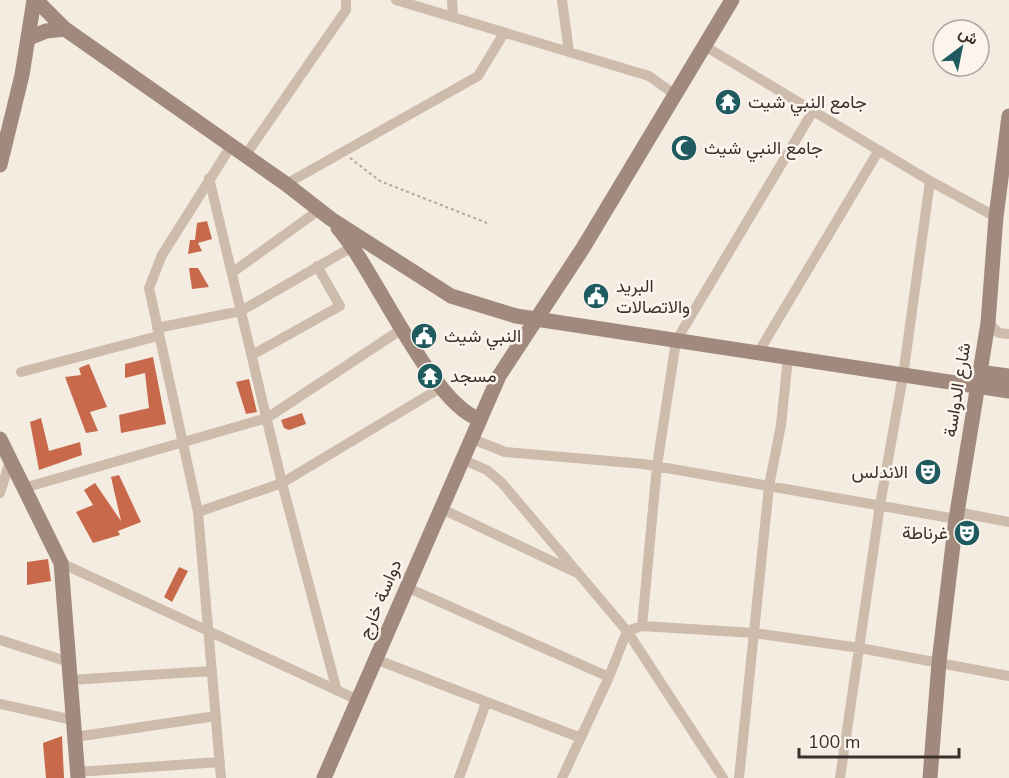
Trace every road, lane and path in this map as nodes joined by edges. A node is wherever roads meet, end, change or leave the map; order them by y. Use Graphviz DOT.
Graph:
graph roads {
  1 [pos="35,0"];
  2 [pos="346,0"];
  3 [pos="396,0"];
  4 [pos="452,0"];
  5 [pos="562,0"];
  6 [pos="732,0"];
  7 [pos="453,17"];
  8 [pos="65,29"];
  9 [pos="504,33"];
  10 [pos="29,38"];
  11 [pos="703,45"];
  12 [pos="569,52"];
  13 [pos="674,94"];
  14 [pos="813,111"];
  15 [pos="1009,116"];
  16 [pos="231,146"];
  17 [pos="879,150"];
  18 [pos="344,152"];
  19 [pos="245,156"];
  20 [pos="0,165"];
  21 [pos="209,178"];
  22 [pos="930,181"];
  23 [pos="286,184"];
  24 [pos="325,215"];
  25 [pos="996,217"];
  26 [pos="487,223"];
  27 [pos="352,247"];
  28 [pos="317,266"];
  29 [pos="233,272"];
  30 [pos="241,311"];
  31 [pos="538,319"];
  32 [pos="988,323"];
  33 [pos="402,329"];
  34 [pos="157,332"];
  35 [pos="1009,334"];
  36 [pos="676,341"];
  37 [pos="758,354"];
  38 [pos="252,355"];
  39 [pos="788,358"];
  40 [pos="21,372"];
  41 [pos="903,376"];
  42 [pos="1009,376"];
  43 [pos="978,379"];
  44 [pos="442,387"];
  45 [pos="1009,391"];
  46 [pos="267,418"];
  47 [pos="479,419"];
  48 [pos="471,436"];
  49 [pos="0,439"];
  50 [pos="185,444"];
  51 [pos="461,459"];
  52 [pos="10,460"];
  53 [pos="657,466"];
  54 [pos="282,483"];
  55 [pos="769,486"];
  56 [pos="24,489"];
  57 [pos="0,493"];
  58 [pos="880,506"];
  59 [pos="440,508"];
  60 [pos="198,512"];
  61 [pos="956,516"];
  62 [pos="1009,522"];
  63 [pos="61,562"];
  64 [pos="578,573"];
  65 [pos="406,587"];
  66 [pos="642,627"];
  67 [pos="627,630"];
  68 [pos="208,632"];
  69 [pos="754,633"];
  70 [pos="0,640"];
  71 [pos="860,648"];
  72 [pos="375,659"];
  73 [pos="69,662"];
  74 [pos="939,662"];
  75 [pos="212,671"];
  76 [pos="1009,676"];
  77 [pos="609,677"];
  78 [pos="70,680"];
  79 [pos="337,691"];
  80 [pos="358,700"];
  81 [pos="486,703"];
  82 [pos="0,704"];
  83 [pos="216,716"];
  84 [pos="73,720"];
  85 [pos="75,737"];
  86 [pos="581,738"];
  87 [pos="220,762"];
  88 [pos="78,775"];
  89 [pos="221,778"];
  90 [pos="324,778"];
  91 [pos="459,778"];
  92 [pos="562,778"];
  93 [pos="723,778"];
  94 [pos="739,778"];
  95 [pos="840,778"];
  96 [pos="930,778"];
  1 -- 8 [label="street"];
  1 -- 10 [label="street"];
  2 -- 19 [label="street"];
  3 -- 7 [label="street"];
  4 -- 7 [label="street"];
  5 -- 12 [label="street"];
  6 -- 11 [label="street, دواسة خارج"];
  7 -- 9 [label="street"];
  8 -- 10 [label="street"];
  8 -- 16 [label="street"];
  9 -- 12 [label="street"];
  9 -- 18 [label="street"];
  10 -- 20 [label="street"];
  11 -- 13 [label="street, دواسة خارج"];
  11 -- 14 [label="street"];
  12 -- 13 [label="street"];
  13 -- 31 [label="street, دواسة خارج"];
  14 -- 17 [label="street"];
  14 -- 36 [label="street"];
  15 -- 25 [label="street, شارع الدواسة"];
  16 -- 19 [label="street"];
  16 -- 21 [label="street"];
  17 -- 22 [label="street"];
  17 -- 37 [label="street"];
  18 -- 23 [label="street"];
  18 -- 26 [label="path"];
  19 -- 23 [label="street"];
  21 -- 29 [label="street"];
  21 -- 34 [label="street"];
  22 -- 25 [label="street"];
  22 -- 41 [label="street"];
  23 -- 24 [label="street"];
  24 -- 27 [label="street"];
  24 -- 29 [label="street"];
  24 -- 31 [label="street"];
  25 -- 32 [label="street, شارع الدواسة"];
  27 -- 28 [label="street"];
  27 -- 33 [label="street"];
  28 -- 30 [label="street"];
  28 -- 38 [label="street"];
  29 -- 30 [label="street"];
  30 -- 34 [label="street"];
  30 -- 38 [label="street"];
  31 -- 36 [label="street"];
  31 -- 47 [label="street, دواسة خارج"];
  32 -- 35 [label="street"];
  32 -- 43 [label="street, شارع الدواسة"];
  33 -- 44 [label="street"];
  33 -- 46 [label="street"];
  34 -- 40 [label="street"];
  34 -- 50 [label="street"];
  36 -- 37 [label="street"];
  36 -- 53 [label="street"];
  37 -- 39 [label="street"];
  38 -- 46 [label="street"];
  39 -- 41 [label="street"];
  39 -- 55 [label="street"];
  41 -- 43 [label="street"];
  41 -- 58 [label="street"];
  42 -- 43 [label="street"];
  43 -- 45 [label="street"];
  43 -- 61 [label="street, شارع الدواسة"];
  44 -- 47 [label="street"];
  44 -- 54 [label="street"];
  46 -- 50 [label="street"];
  46 -- 54 [label="street"];
  47 -- 48 [label="street, دواسة خارج"];
  48 -- 51 [label="street, دواسة خارج"];
  48 -- 53 [label="street"];
  49 -- 52 [label="street"];
  50 -- 56 [label="street"];
  50 -- 60 [label="street"];
  51 -- 59 [label="street, دواسة خارج"];
  51 -- 64 [label="street"];
  52 -- 56 [label="street"];
  52 -- 57 [label="street"];
  53 -- 55 [label="street"];
  53 -- 66 [label="street"];
  54 -- 60 [label="street"];
  54 -- 79 [label="street"];
  55 -- 58 [label="street"];
  55 -- 69 [label="street"];
  56 -- 63 [label="street"];
  58 -- 61 [label="street"];
  58 -- 71 [label="street"];
  59 -- 64 [label="street"];
  59 -- 65 [label="street, دواسة خارج"];
  60 -- 68 [label="street"];
  61 -- 62 [label="street"];
  61 -- 74 [label="street, شارع الدواسة"];
  63 -- 68 [label="street"];
  63 -- 73 [label="street"];
  64 -- 67 [label="street"];
  65 -- 72 [label="street, دواسة خارج"];
  65 -- 77 [label="street"];
  66 -- 67 [label="street"];
  66 -- 69 [label="street"];
  67 -- 77 [label="street"];
  67 -- 93 [label="street"];
  68 -- 75 [label="street"];
  68 -- 79 [label="street"];
  69 -- 71 [label="street"];
  69 -- 94 [label="street"];
  70 -- 73 [label="street"];
  71 -- 74 [label="street"];
  71 -- 95 [label="street"];
  72 -- 80 [label="street, دواسة خارج"];
  72 -- 81 [label="street"];
  73 -- 78 [label="street"];
  74 -- 76 [label="street"];
  74 -- 96 [label="street, شارع الدواسة"];
  75 -- 78 [label="street"];
  75 -- 83 [label="street"];
  77 -- 86 [label="street"];
  78 -- 84 [label="street"];
  79 -- 80 [label="street"];
  80 -- 90 [label="street, دواسة خارج"];
  81 -- 86 [label="street"];
  81 -- 91 [label="street"];
  82 -- 84 [label="street"];
  83 -- 85 [label="street"];
  83 -- 87 [label="street"];
  84 -- 85 [label="street"];
  85 -- 88 [label="street"];
  86 -- 92 [label="street"];
  87 -- 88 [label="street"];
  87 -- 89 [label="street"];
}
